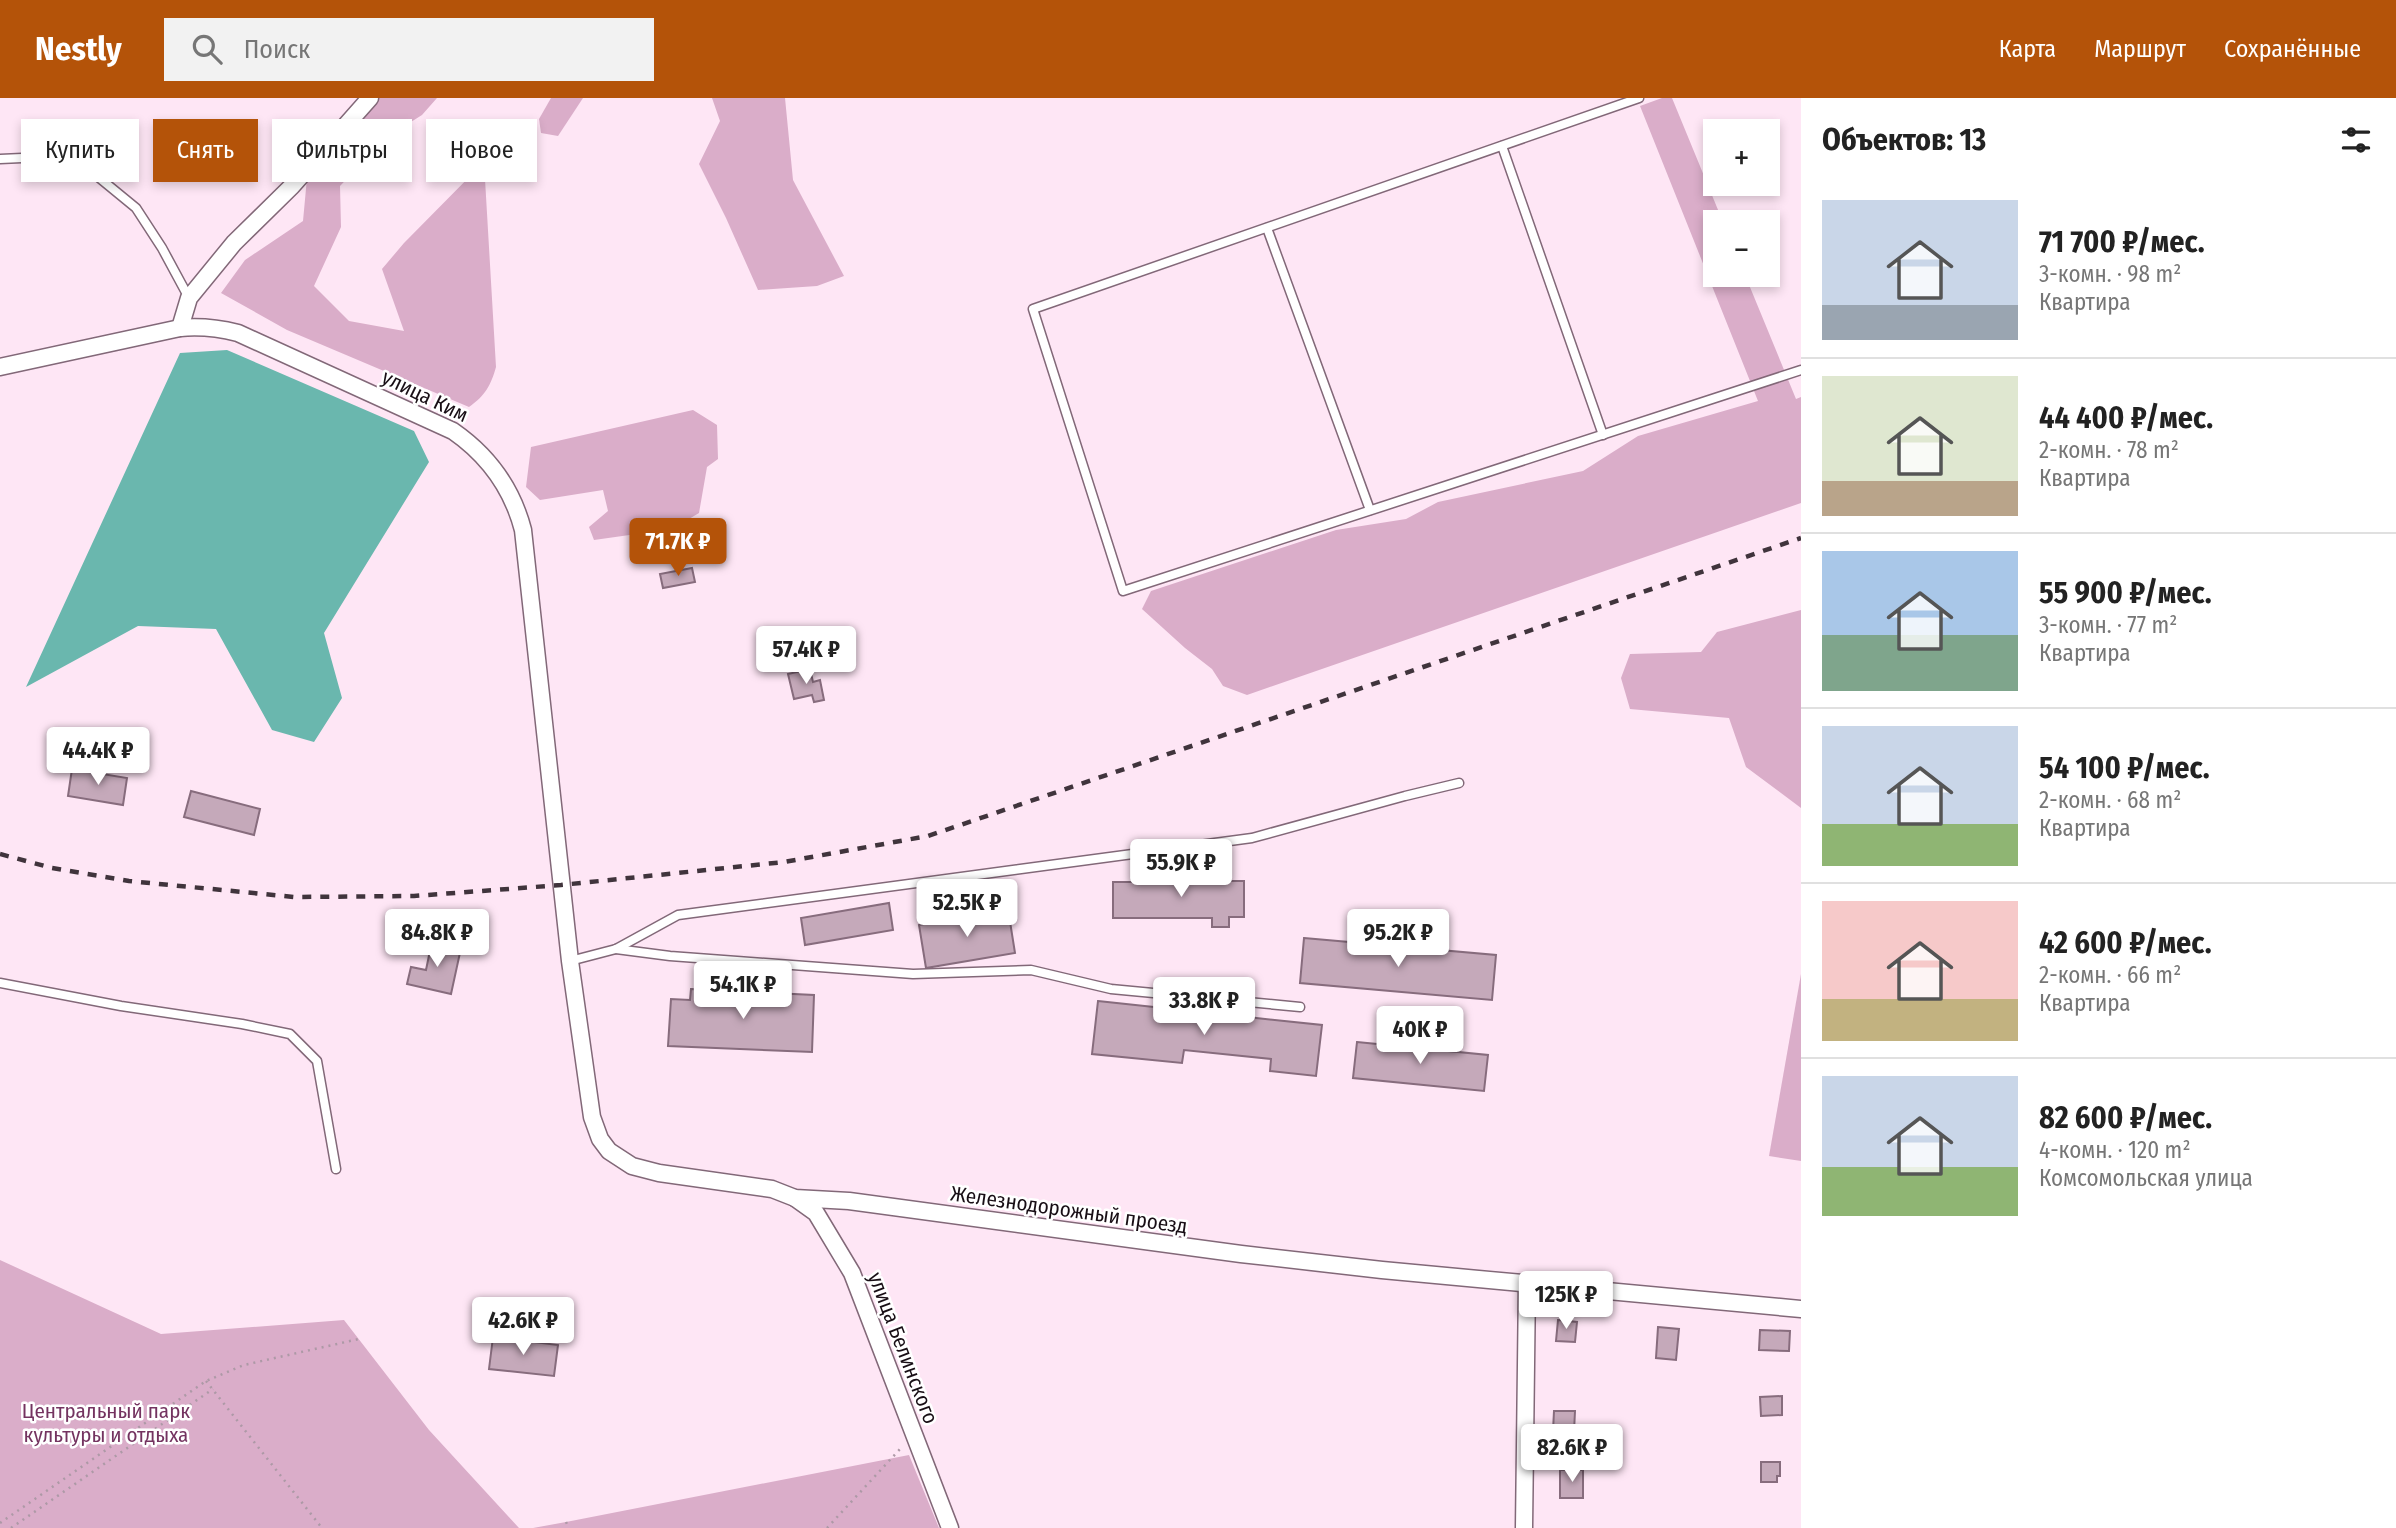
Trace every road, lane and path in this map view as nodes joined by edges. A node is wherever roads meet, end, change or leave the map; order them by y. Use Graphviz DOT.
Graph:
graph roads {
  1 [pos="370,98"];
  2 [pos="1639,98"];
  3 [pos="1502,146"];
  4 [pos="0,159"];
  5 [pos="1267,228"];
  6 [pos="189,298"];
  7 [pos="180,328"];
  8 [pos="0,367"];
  9 [pos="1801,370"];
  10 [pos="1603,435"];
  11 [pos="1370,510"];
  12 [pos="1460,783"];
  13 [pos="561,885"];
  14 [pos="617,949"];
  15 [pos="570,961"];
  16 [pos="0,983"];
  17 [pos="1300,1007"];
  18 [pos="336,1169"];
  19 [pos="795,1198"];
  20 [pos="1527,1283"];
  21 [pos="1801,1309"];
  22 [pos="359,1339"];
  23 [pos="206,1381"];
  24 [pos="213,1390"];
  25 [pos="917,1442"];
  26 [pos="566,1521"];
  27 [pos="0,1523"];
  28 [pos="11,1528"];
  29 [pos="322,1528"];
  30 [pos="569,1528"];
  31 [pos="827,1528"];
  32 [pos="950,1528"];
  33 [pos="1524,1528"];
  1 -- 6 [label="street"];
  2 -- 3 [label="lane"];
  3 -- 5 [label="lane"];
  3 -- 10 [label="lane"];
  4 -- 6 [label="lane"];
  5 -- 11 [label="lane"];
  5 -- 11 [label="lane"];
  6 -- 7 [label="street"];
  7 -- 8 [label="street, улица Ким"];
  7 -- 13 [label="street, улица Ким"];
  9 -- 10 [label="lane"];
  10 -- 11 [label="lane"];
  12 -- 14 [label="lane"];
  13 -- 15 [label="street, Железнодорожный проезд"];
  14 -- 15 [label="lane"];
  14 -- 17 [label="lane"];
  15 -- 19 [label="street, Железнодорожный проезд"];
  16 -- 18 [label="lane"];
  19 -- 20 [label="street, Железнодорожный проезд"];
  19 -- 25 [label="street, улица Белинского"];
  20 -- 21 [label="street, Железнодорожный проезд"];
  20 -- 33 [label="street"];
  22 -- 23 [label="path"];
  23 -- 24 [label="path"];
  23 -- 27 [label="path"];
  24 -- 28 [label="path"];
  24 -- 29 [label="path"];
  25 -- 31 [label="path"];
  25 -- 32 [label="street, улица Белинского"];
  26 -- 30 [label="path"];
}
